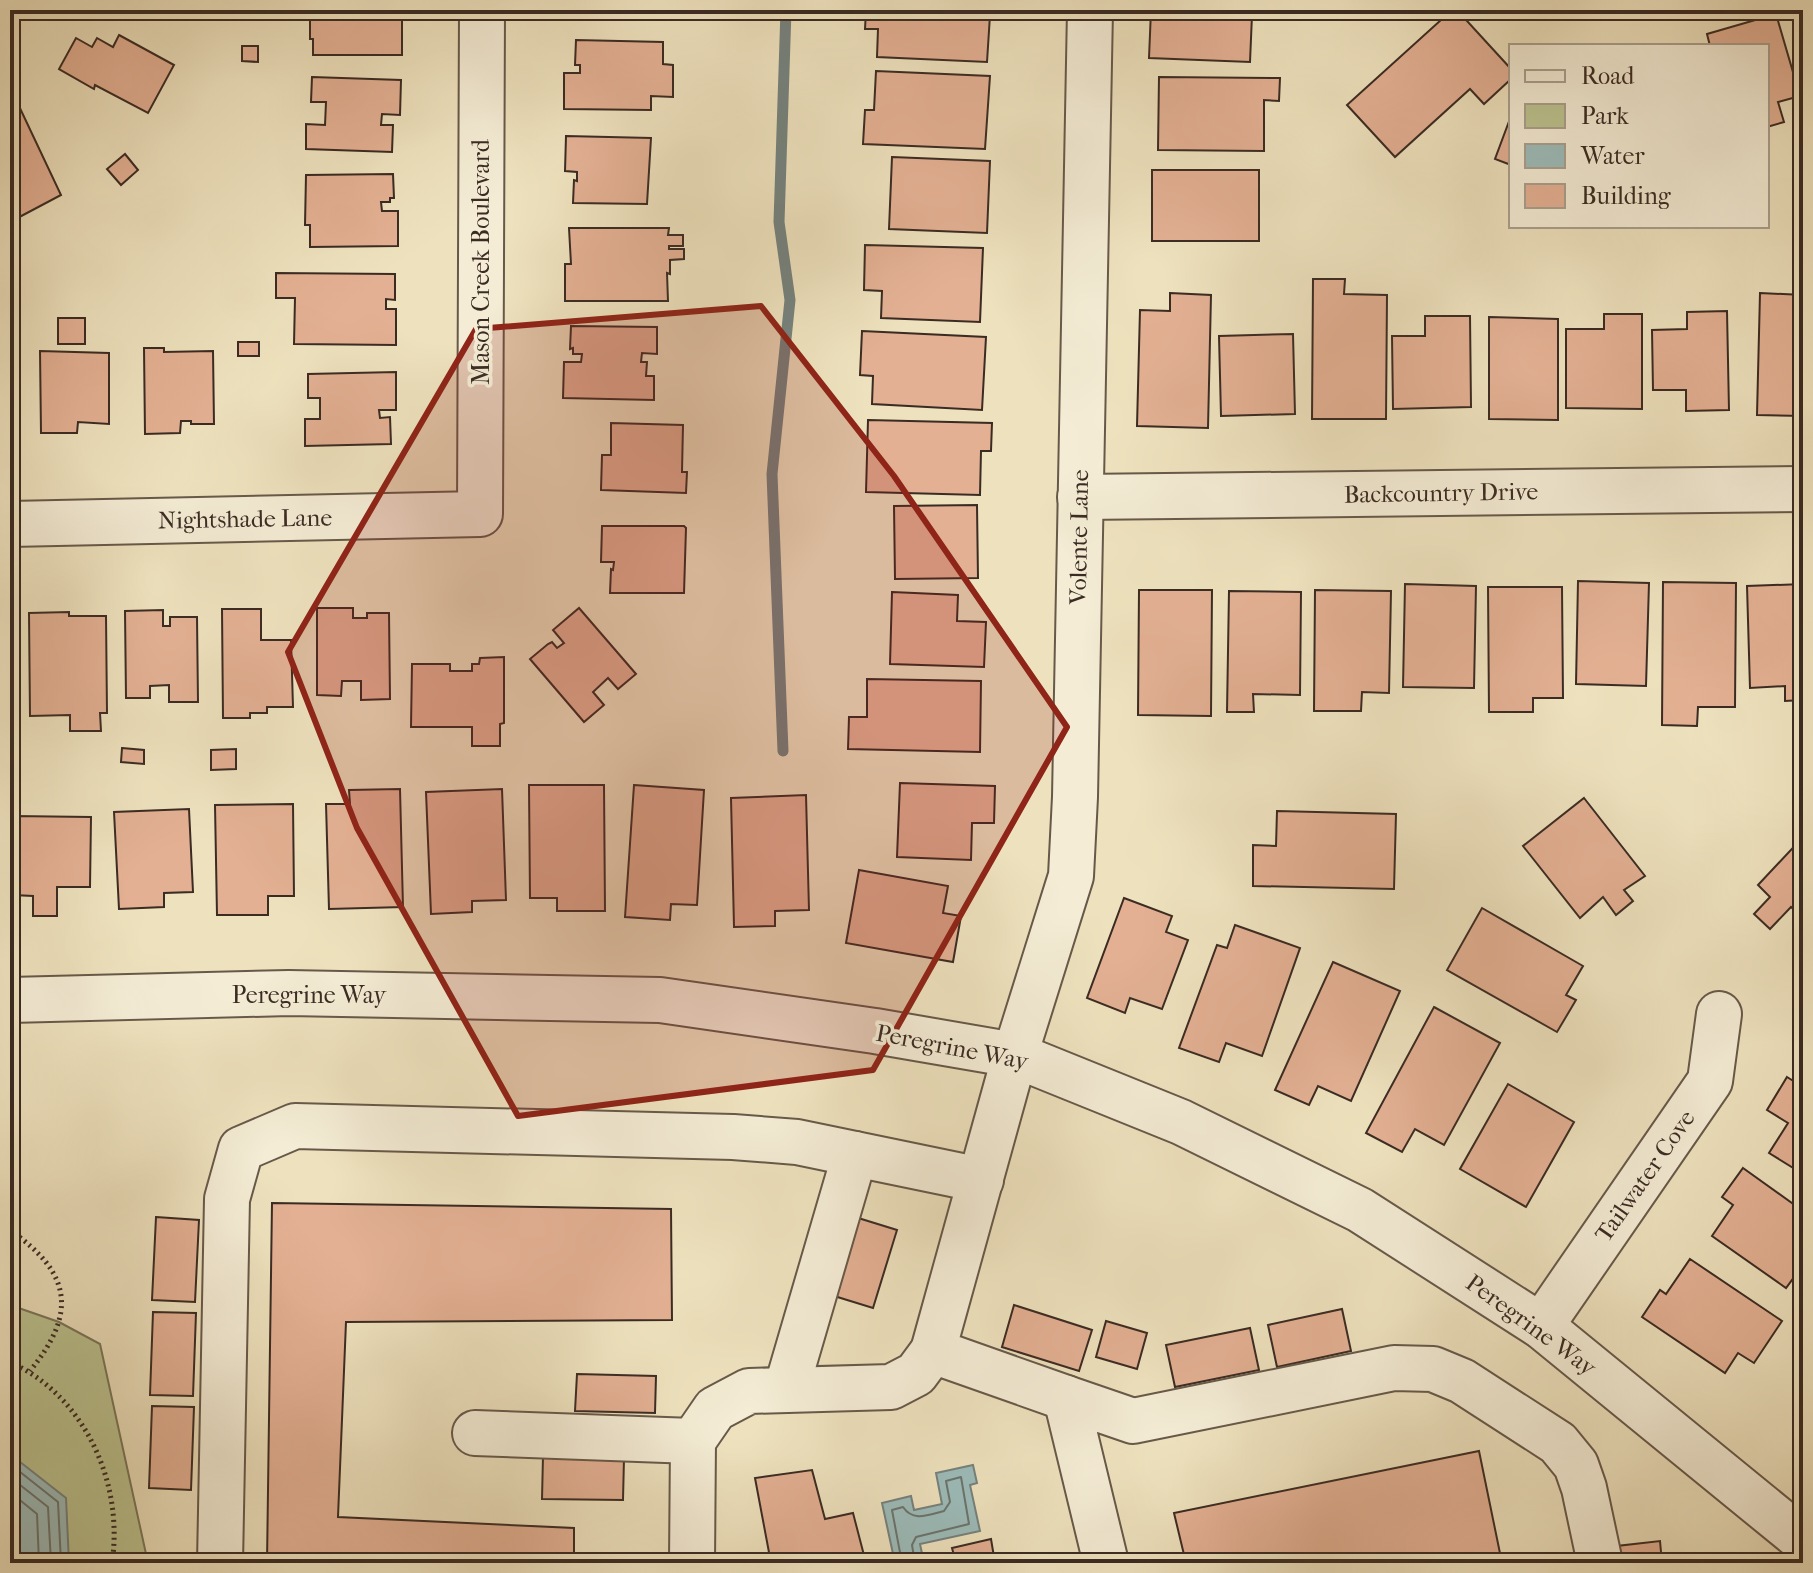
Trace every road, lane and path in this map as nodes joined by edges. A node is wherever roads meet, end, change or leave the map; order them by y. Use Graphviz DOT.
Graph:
graph roads {
  1 [pos="482,10"];
  2 [pos="1090,10"];
  3 [pos="1803,489"];
  4 [pos="1080,497"];
  5 [pos="480,514"];
  6 [pos="10,524"];
  7 [pos="10,1000"];
  8 [pos="1719,1014"];
  9 [pos="1015,1055"];
  10 [pos="855,1154"];
  11 [pos="986,1163"];
  12 [pos="10,1230"];
  13 [pos="1541,1326"];
  14 [pos="933,1351"];
  15 [pos="10,1362"];
  16 [pos="30,1371"];
  17 [pos="786,1390"];
  18 [pos="1066,1398"];
  19 [pos="475,1433"];
  20 [pos="693,1441"];
  21 [pos="1803,1540"];
  22 [pos="112,1563"];
  23 [pos="220,1563"];
  24 [pos="692,1563"];
  25 [pos="1106,1563"];
  26 [pos="1600,1563"];
  1 -- 5 [label="street, Mason Creek Boulevard"];
  2 -- 4 [label="street, Volente Lane"];
  3 -- 4 [label="street, Backcountry Drive"];
  4 -- 9 [label="street, Volente Lane"];
  5 -- 6 [label="street, Nightshade Lane"];
  7 -- 9 [label="street, Peregrine Way"];
  8 -- 13 [label="street, Tailwater Cove"];
  9 -- 11 [label="street, Volente Lane"];
  9 -- 13 [label="street, Peregrine Way"];
  10 -- 11 [label="street"];
  10 -- 17 [label="street"];
  10 -- 23 [label="street"];
  11 -- 14 [label="street, Volente Lane"];
  12 -- 16 [label="path"];
  13 -- 21 [label="street, Peregrine Way"];
  14 -- 17 [label="street"];
  14 -- 18 [label="street"];
  15 -- 16 [label="path"];
  16 -- 22 [label="path"];
  17 -- 20 [label="street"];
  18 -- 25 [label="street"];
  18 -- 26 [label="street"];
  19 -- 20 [label="street"];
  20 -- 24 [label="street"];
}
